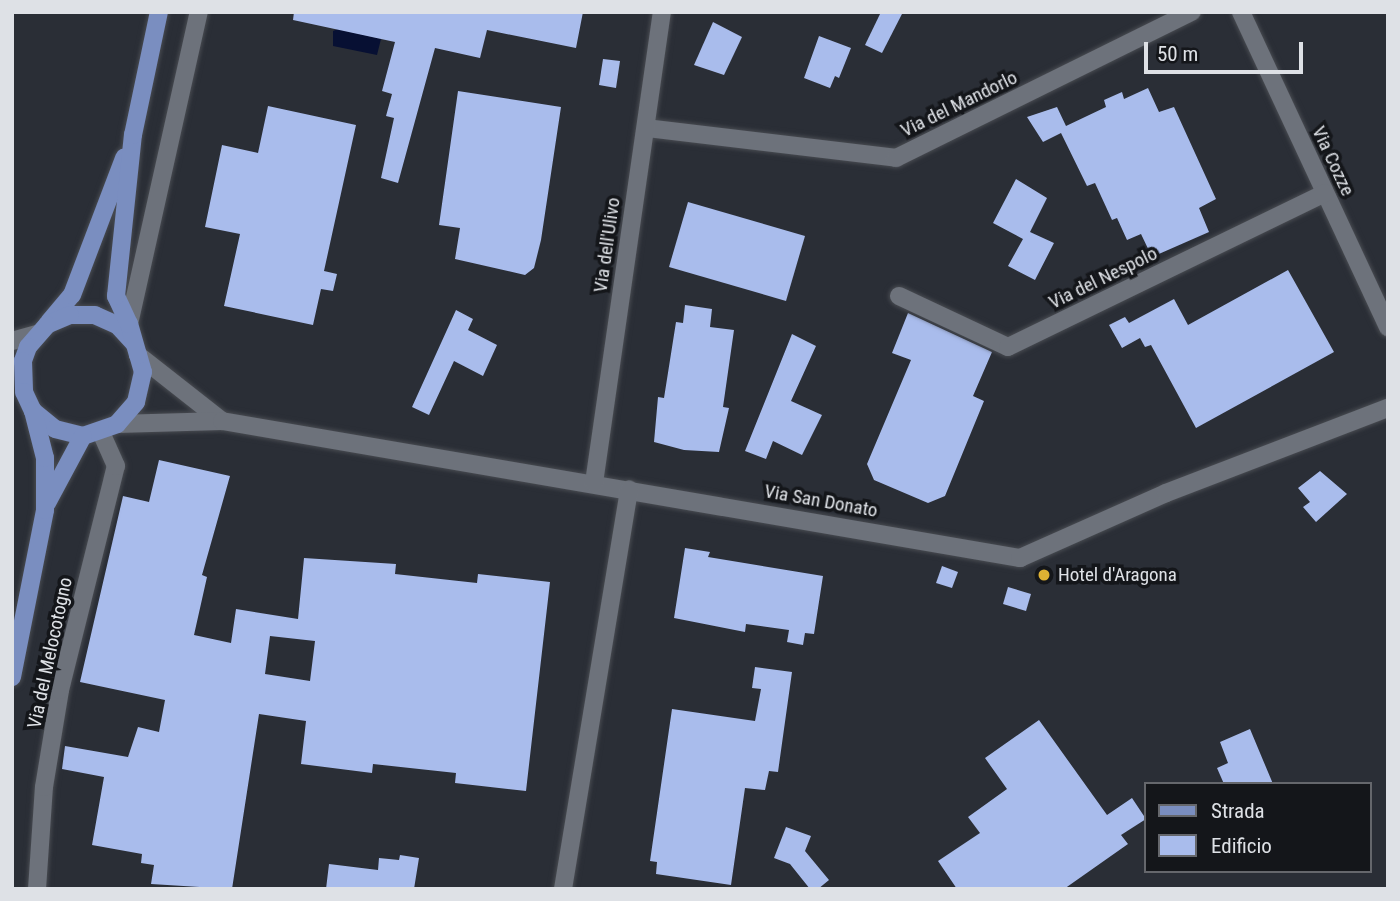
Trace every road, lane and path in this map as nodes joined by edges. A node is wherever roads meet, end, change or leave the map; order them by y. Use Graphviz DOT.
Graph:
graph roads {
  1 [pos="159,12"];
  2 [pos="199,12"];
  3 [pos="662,12"];
  4 [pos="1192,12"];
  5 [pos="1241,12"];
  6 [pos="646,128"];
  7 [pos="133,135"];
  8 [pos="1325,193"];
  9 [pos="899,296"];
  10 [pos="129,324"];
  11 [pos="1388,327"];
  12 [pos="42,330"];
  13 [pos="12,341"];
  14 [pos="136,349"];
  15 [pos="18,387"];
  16 [pos="1388,408"];
  17 [pos="33,411"];
  18 [pos="222,421"];
  19 [pos="100,431"];
  20 [pos="594,484"];
  21 [pos="629,489"];
  22 [pos="44,510"];
  23 [pos="12,677"];
  24 [pos="37,889"];
  25 [pos="563,889"];
  1 -- 7 [label="main road"];
  2 -- 10 [label="street"];
  3 -- 6 [label="street, Via dell'Ulivo"];
  4 -- 6 [label="street, Via del Mandorlo"];
  5 -- 8 [label="street, Via Cozze"];
  6 -- 20 [label="street, Via dell'Ulivo"];
  7 -- 10 [label="main road"];
  7 -- 12 [label="main road"];
  8 -- 9 [label="street, Via del Nespolo"];
  8 -- 11 [label="street, Via Cozze"];
  10 -- 14 [label="main road"];
  12 -- 13 [label="street"];
  12 -- 14 [label="main road"];
  12 -- 15 [label="main road"];
  14 -- 18 [label="street"];
  14 -- 19 [label="main road"];
  15 -- 17 [label="main road"];
  16 -- 21 [label="street, Via San Donato"];
  17 -- 19 [label="main road"];
  17 -- 22 [label="main road"];
  18 -- 19 [label="street, Via San Donato"];
  18 -- 20 [label="street, Via San Donato"];
  19 -- 22 [label="main road"];
  19 -- 24 [label="street, Via del Melocotogno"];
  20 -- 21 [label="street, Via San Donato"];
  21 -- 25 [label="street"];
  22 -- 23 [label="main road"];
}
